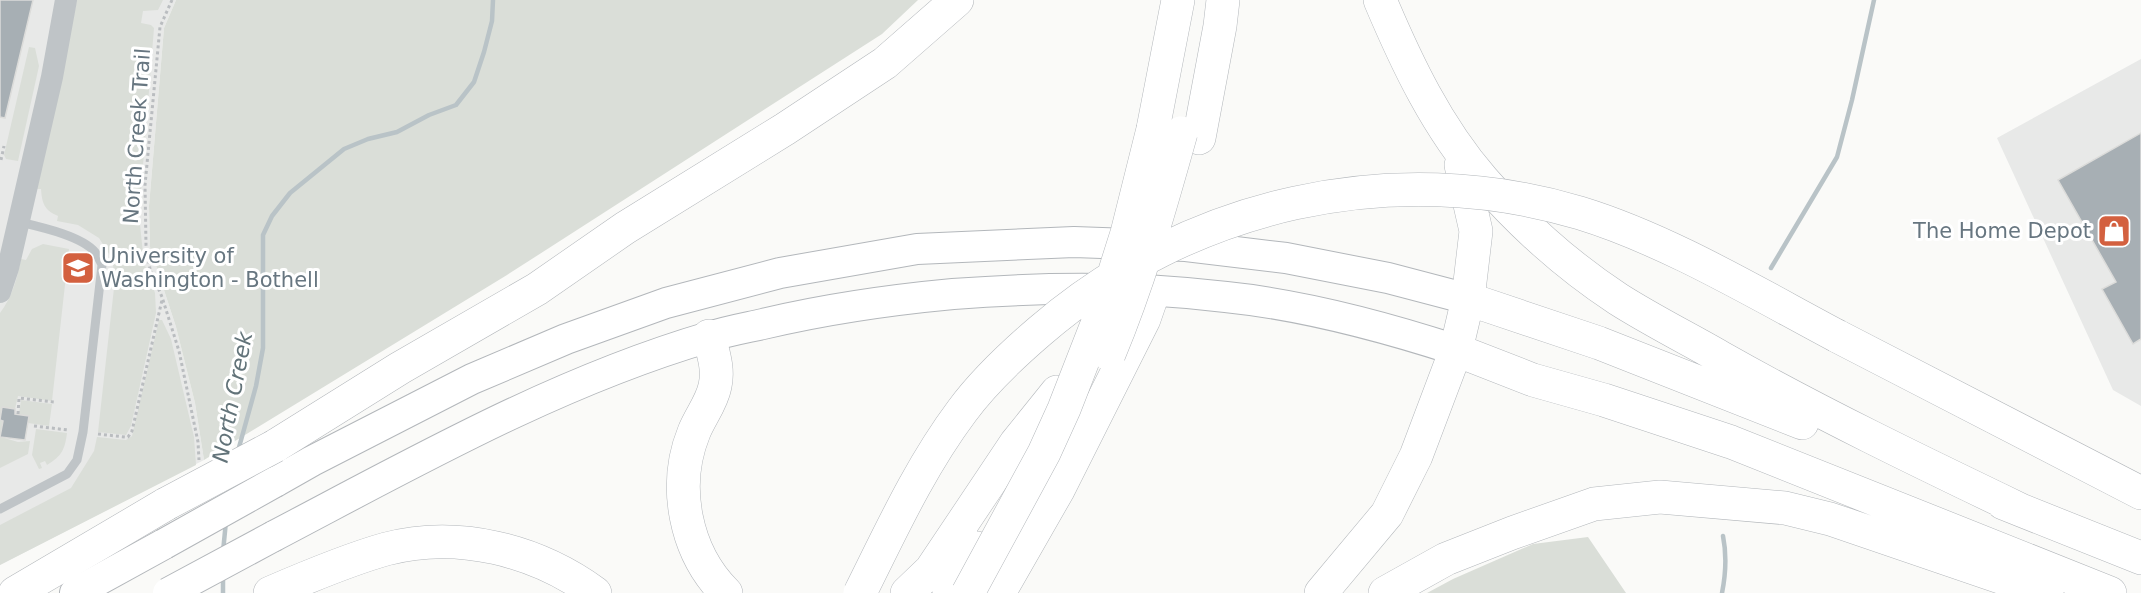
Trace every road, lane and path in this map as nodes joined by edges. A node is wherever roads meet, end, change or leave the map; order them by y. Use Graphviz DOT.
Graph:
graph roads {
  1 [pos="66,0"];
  2 [pos="172,0"];
  3 [pos="957,0"];
  4 [pos="1165,0"];
  5 [pos="1178,0"];
  6 [pos="1207,0"];
  7 [pos="1223,0"];
  8 [pos="1380,0"];
  9 [pos="1443,127"];
  10 [pos="1169,131"];
  11 [pos="4,146"];
  12 [pos="1,160"];
  13 [pos="9,220"];
  14 [pos="0,292"];
  15 [pos="162,297"];
  16 [pos="1468,299"];
  17 [pos="709,336"];
  18 [pos="1456,350"];
  19 [pos="1057,392"];
  20 [pos="54,402"];
  21 [pos="18,414"];
  22 [pos="34,426"];
  23 [pos="68,430"];
  24 [pos="98,435"];
  25 [pos="199,463"];
  26 [pos="2141,493"];
  27 [pos="0,509"];
  28 [pos="2023,511"];
  29 [pos="116,533"];
  30 [pos="2141,558"];
  31 [pos="0,581"];
  32 [pos="273,592"];
  33 [pos="15,593"];
  34 [pos="75,593"];
  35 [pos="168,593"];
  36 [pos="595,593"];
  37 [pos="726,593"];
  38 [pos="860,593"];
  39 [pos="907,593"];
  40 [pos="949,593"];
  41 [pos="968,593"];
  42 [pos="986,593"];
  43 [pos="999,593"];
  44 [pos="1321,593"];
  45 [pos="1385,593"];
  46 [pos="2047,593"];
  47 [pos="2110,593"];
  1 -- 13 [label="street"];
  2 -- 15 [label="path, North Creek Trail"];
  3 -- 29 [label="highway, bridge"];
  4 -- 10 [label="highway"];
  5 -- 10 [label="highway"];
  6 -- 10 [label="highway"];
  7 -- 10 [label="highway"];
  8 -- 9 [label="highway"];
  9 -- 16 [label="highway"];
  9 -- 28 [label="highway"];
  10 -- 19 [label="highway, bridge"];
  10 -- 41 [label="highway, bridge"];
  10 -- 42 [label="highway, bridge"];
  10 -- 43 [label="highway"];
  11 -- 12 [label="path"];
  13 -- 14 [label="street"];
  13 -- 27 [label="lane"];
  15 -- 24 [label="path"];
  15 -- 25 [label="path, North Creek Trail"];
  16 -- 18 [label="highway"];
  16 -- 28 [label="highway"];
  16 -- 34 [label="highway, bridge"];
  17 -- 18 [label="highway"];
  17 -- 35 [label="highway, bridge"];
  17 -- 37 [label="highway"];
  18 -- 44 [label="highway"];
  18 -- 47 [label="highway"];
  19 -- 39 [label="highway"];
  19 -- 40 [label="highway"];
  20 -- 21 [label="path"];
  22 -- 23 [label="path"];
  26 -- 38 [label="highway, bridge"];
  28 -- 30 [label="highway"];
  29 -- 31 [label="highway"];
  29 -- 33 [label="highway"];
  32 -- 36 [label="highway"];
  45 -- 46 [label="highway"];
}
